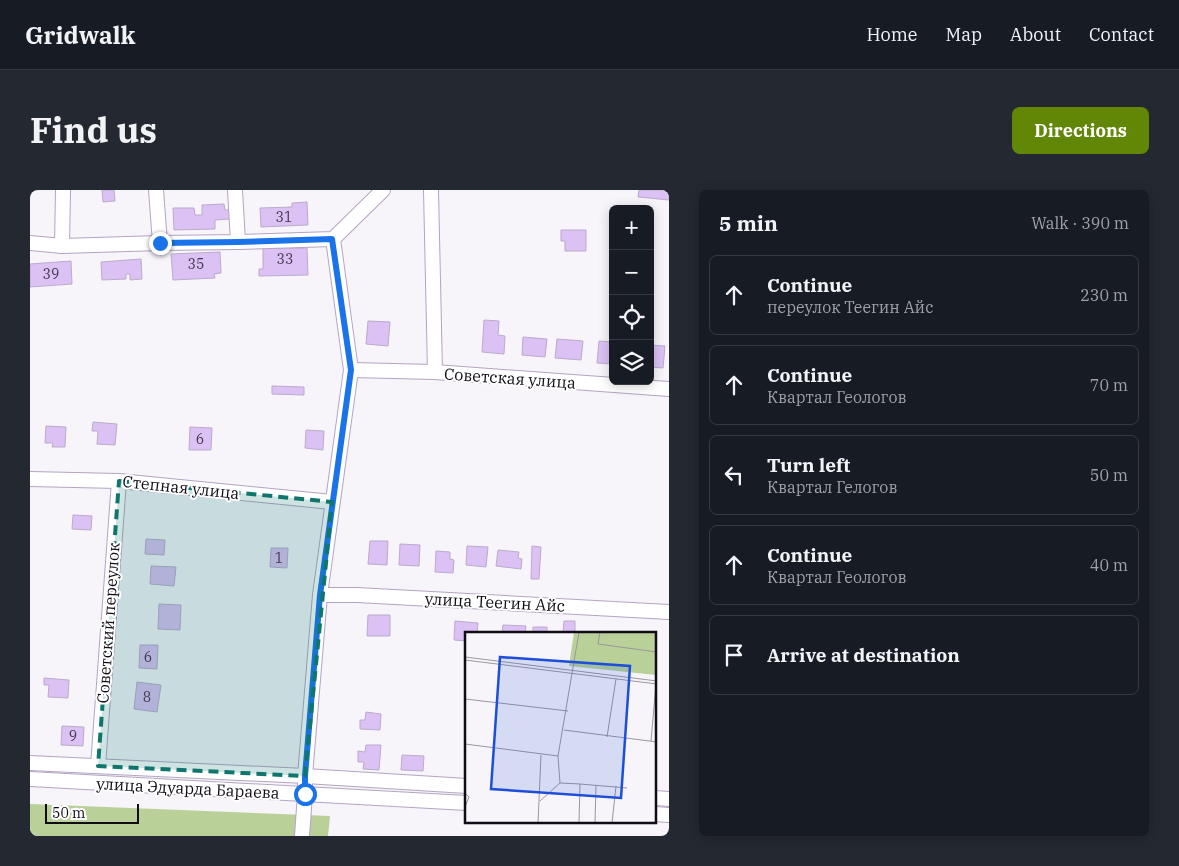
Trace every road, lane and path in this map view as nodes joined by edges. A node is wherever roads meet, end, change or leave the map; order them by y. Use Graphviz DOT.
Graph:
graph roads {
  1 [pos="63,190"];
  2 [pos="156,190"];
  3 [pos="236,190"];
  4 [pos="383,190"];
  5 [pos="431,190"];
  6 [pos="332,239"];
  7 [pos="238,242"];
  8 [pos="30,243"];
  9 [pos="160,243"];
  10 [pos="62,246"];
  11 [pos="351,370"];
  12 [pos="435,372"];
  13 [pos="669,389"];
  14 [pos="30,479"];
  15 [pos="119,480"];
  16 [pos="332,502"];
  17 [pos="320,595"];
  18 [pos="669,612"];
  19 [pos="30,763"];
  20 [pos="98,766"];
  21 [pos="305,776"];
  22 [pos="30,779"];
  23 [pos="465,786"];
  24 [pos="305,794"];
  25 [pos="656,798"];
  26 [pos="669,799"];
  27 [pos="465,803"];
  28 [pos="656,814"];
  29 [pos="669,815"];
  30 [pos="302,836"];
  1 -- 10 [label="street"];
  2 -- 9 [label="street"];
  3 -- 7 [label="street"];
  4 -- 6 [label="street"];
  5 -- 12 [label="street"];
  6 -- 7 [label="street"];
  6 -- 11 [label="street"];
  7 -- 9 [label="street"];
  8 -- 10 [label="street"];
  9 -- 10 [label="street"];
  11 -- 12 [label="street, Советская улица"];
  11 -- 16 [label="street"];
  12 -- 13 [label="street, Советская улица"];
  14 -- 15 [label="street, Степная улица"];
  15 -- 16 [label="street, Степная улица"];
  15 -- 20 [label="street, Советский переулок"];
  16 -- 17 [label="street"];
  17 -- 18 [label="street, улица Теегин Айс"];
  17 -- 21 [label="street"];
  19 -- 20 [label="street, улица Эдуарда Бараева"];
  20 -- 21 [label="street, улица Эдуарда Бараева"];
  21 -- 23 [label="street, улица Эдуарда Бараева"];
  21 -- 24 [label="street"];
  22 -- 24 [label="street, улица Эдуарда Бараева"];
  24 -- 27 [label="street, улица Эдуарда Бараева"];
  24 -- 30 [label="street"];
  25 -- 26 [label="street"];
  28 -- 29 [label="street"];
}
